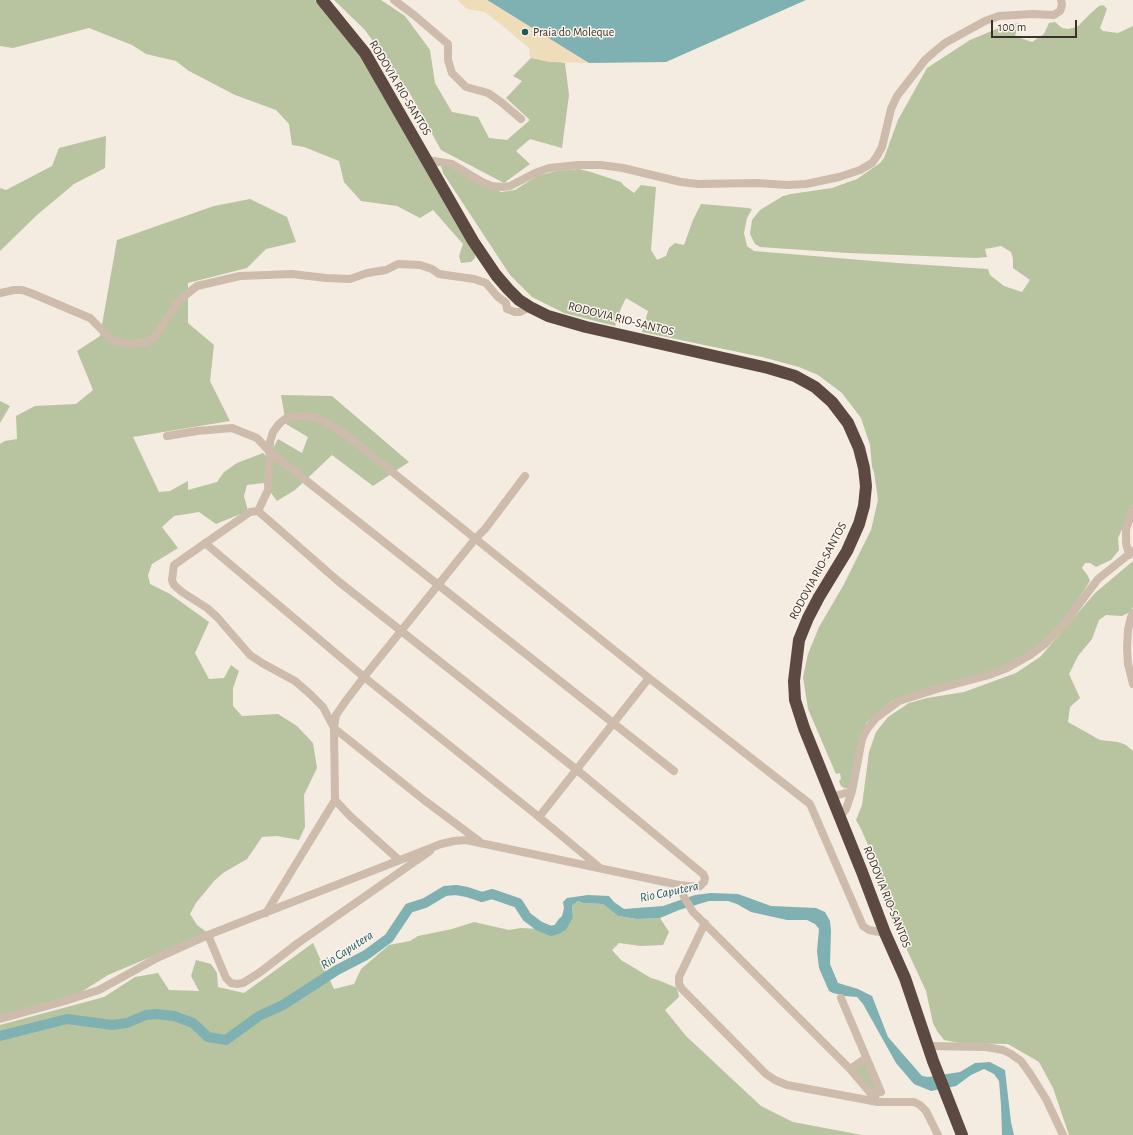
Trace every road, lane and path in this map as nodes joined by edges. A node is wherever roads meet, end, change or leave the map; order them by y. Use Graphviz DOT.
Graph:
graph roads {
  1 [pos="322,0"];
  2 [pos="394,0"];
  3 [pos="1062,0"];
  4 [pos="521,119"];
  5 [pos="427,160"];
  6 [pos="496,275"];
  7 [pos="490,287"];
  8 [pos="0,293"];
  9 [pos="530,307"];
  10 [pos="167,436"];
  11 [pos="270,452"];
  12 [pos="525,476"];
  13 [pos="1133,510"];
  14 [pos="258,511"];
  15 [pos="475,539"];
  16 [pos="205,543"];
  17 [pos="1131,553"];
  18 [pos="438,586"];
  19 [pos="1133,613"];
  20 [pos="402,632"];
  21 [pos="364,678"];
  22 [pos="649,678"];
  23 [pos="1133,684"];
  24 [pos="614,724"];
  25 [pos="334,728"];
  26 [pos="578,770"];
  27 [pos="674,771"];
  28 [pos="852,791"];
  29 [pos="832,797"];
  30 [pos="335,800"];
  31 [pos="539,817"];
  32 [pos="840,818"];
  33 [pos="481,843"];
  34 [pos="441,844"];
  35 [pos="399,860"];
  36 [pos="601,868"];
  37 [pos="679,885"];
  38 [pos="266,913"];
  39 [pos="705,923"];
  40 [pos="885,933"];
  41 [pos="208,935"];
  42 [pos="840,998"];
  43 [pos="0,1019"];
  44 [pos="929,1046"];
  45 [pos="866,1058"];
  46 [pos="850,1069"];
  47 [pos="872,1094"];
  48 [pos="878,1102"];
  49 [pos="938,1135"];
  50 [pos="962,1135"];
  51 [pos="1063,1135"];
  1 -- 5 [label="highway, RODOVIA RIO-SANTOS"];
  2 -- 4 [label="street"];
  3 -- 5 [label="street"];
  5 -- 6 [label="highway, RODOVIA RIO-SANTOS"];
  6 -- 7 [label="street"];
  6 -- 9 [label="highway, RODOVIA RIO-SANTOS"];
  7 -- 8 [label="street"];
  7 -- 9 [label="street"];
  9 -- 29 [label="highway, RODOVIA RIO-SANTOS"];
  10 -- 11 [label="street"];
  11 -- 14 [label="street"];
  11 -- 15 [label="street"];
  11 -- 18 [label="street"];
  12 -- 15 [label="street"];
  13 -- 17 [label="street"];
  14 -- 16 [label="street"];
  14 -- 20 [label="street"];
  15 -- 18 [label="street"];
  15 -- 22 [label="street"];
  16 -- 21 [label="street"];
  16 -- 25 [label="street"];
  17 -- 28 [label="street"];
  18 -- 20 [label="street"];
  18 -- 24 [label="street"];
  19 -- 23 [label="street"];
  20 -- 21 [label="street"];
  20 -- 26 [label="street"];
  21 -- 25 [label="street"];
  21 -- 31 [label="street"];
  22 -- 24 [label="street"];
  22 -- 40 [label="street"];
  24 -- 26 [label="street"];
  24 -- 27 [label="street"];
  25 -- 30 [label="street"];
  25 -- 33 [label="street"];
  26 -- 31 [label="street"];
  26 -- 37 [label="street"];
  28 -- 29 [label="street"];
  28 -- 32 [label="street"];
  29 -- 32 [label="highway, RODOVIA RIO-SANTOS"];
  30 -- 35 [label="street"];
  30 -- 38 [label="street"];
  31 -- 36 [label="street"];
  32 -- 40 [label="highway, RODOVIA RIO-SANTOS"];
  33 -- 34 [label="street"];
  33 -- 36 [label="street"];
  34 -- 35 [label="street"];
  34 -- 41 [label="street"];
  35 -- 38 [label="street"];
  36 -- 37 [label="street"];
  37 -- 39 [label="street"];
  38 -- 41 [label="street"];
  39 -- 46 [label="street"];
  39 -- 48 [label="street"];
  40 -- 44 [label="highway, RODOVIA RIO-SANTOS"];
  41 -- 43 [label="street"];
  42 -- 45 [label="street"];
  44 -- 50 [label="highway, RODOVIA RIO-SANTOS"];
  44 -- 51 [label="street"];
  45 -- 46 [label="street"];
  45 -- 47 [label="street"];
  46 -- 47 [label="street"];
  47 -- 48 [label="street"];
  48 -- 49 [label="street"];
}
